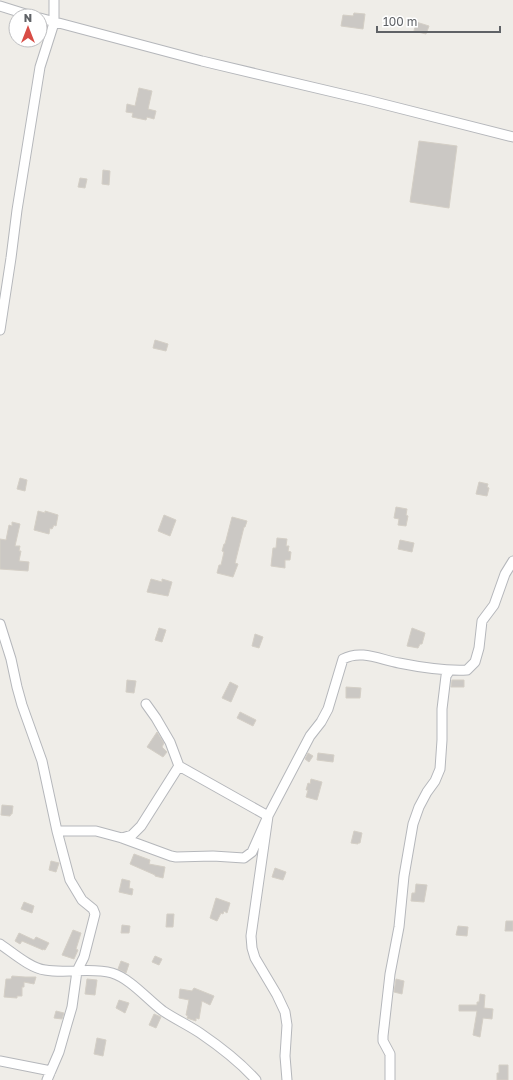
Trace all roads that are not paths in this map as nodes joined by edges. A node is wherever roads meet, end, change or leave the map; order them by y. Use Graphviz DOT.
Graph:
graph roads {
  1 [pos="54,0"];
  2 [pos="48,21"];
  3 [pos="54,23"];
  4 [pos="513,137"];
  5 [pos="0,330"];
  6 [pos="513,561"];
  7 [pos="0,624"];
  8 [pos="450,670"];
  9 [pos="146,704"];
  10 [pos="179,766"];
  11 [pos="268,816"];
  12 [pos="57,831"];
  13 [pos="122,838"];
  14 [pos="0,944"];
  15 [pos="77,971"];
  16 [pos="0,1061"];
  17 [pos="51,1071"];
  18 [pos="46,1080"];
  19 [pos="256,1080"];
  20 [pos="287,1080"];
  21 [pos="390,1080"];
  1 -- 3 [label="street"];
  2 -- 3 [label="street"];
  3 -- 4 [label="street"];
  3 -- 5 [label="street"];
  6 -- 8 [label="street"];
  7 -- 12 [label="street"];
  8 -- 11 [label="street"];
  8 -- 21 [label="street"];
  9 -- 10 [label="street"];
  10 -- 11 [label="street"];
  10 -- 13 [label="street"];
  11 -- 13 [label="street"];
  11 -- 20 [label="street"];
  12 -- 13 [label="street"];
  12 -- 15 [label="street"];
  14 -- 15 [label="street"];
  15 -- 17 [label="street"];
  15 -- 19 [label="street"];
  16 -- 17 [label="street"];
  17 -- 18 [label="street"];
}
